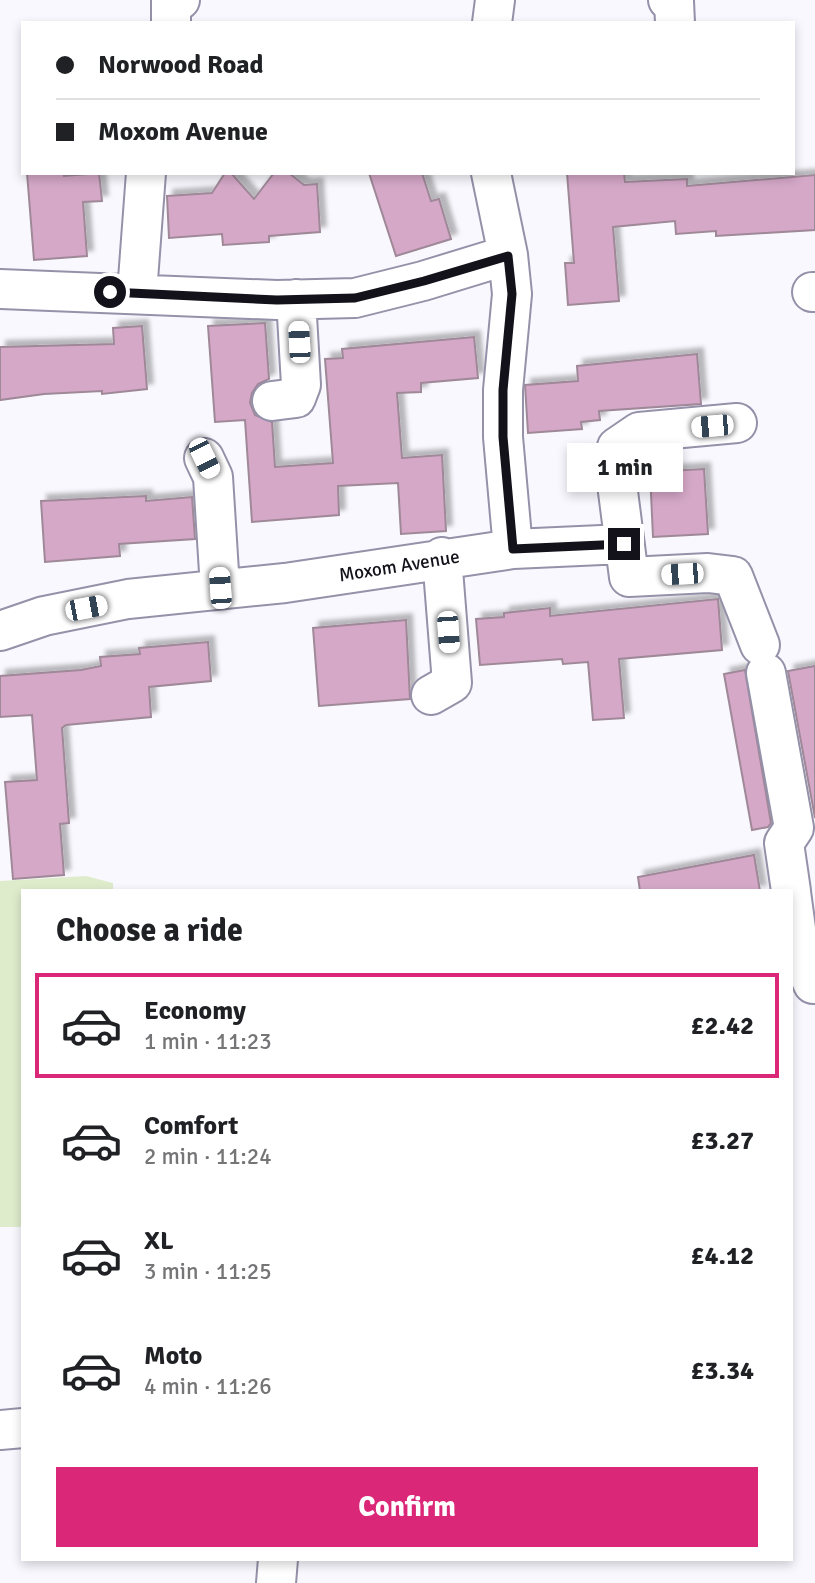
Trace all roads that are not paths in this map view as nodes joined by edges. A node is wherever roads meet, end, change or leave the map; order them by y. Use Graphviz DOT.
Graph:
graph roads {
  1 [pos="180,0"];
  2 [pos="495,0"];
  3 [pos="172,21"];
  4 [pos="492,21"];
  5 [pos="146,175"];
  6 [pos="491,175"];
  7 [pos="508,256"];
  8 [pos="0,289"];
  9 [pos="137,293"];
  10 [pos="296,299"];
  11 [pos="272,401"];
  12 [pos="737,423"];
  13 [pos="204,458"];
  14 [pos="624,544"];
  15 [pos="513,549"];
  16 [pos="442,557"];
  17 [pos="220,588"];
  18 [pos="0,631"];
  19 [pos="431,695"];
  20 [pos="791,889"];
  21 [pos="793,906"];
  22 [pos="806,987"];
  23 [pos="21,1429"];
  24 [pos="0,1430"];
  25 [pos="278,1561"];
  26 [pos="276,1583"];
  1 -- 3 [label="street"];
  2 -- 4 [label="street"];
  5 -- 9 [label="street"];
  6 -- 7 [label="street"];
  7 -- 10 [label="street"];
  7 -- 15 [label="street"];
  8 -- 9 [label="street"];
  9 -- 10 [label="street"];
  10 -- 11 [label="street"];
  12 -- 14 [label="street"];
  13 -- 17 [label="street"];
  14 -- 15 [label="street, Moxom Avenue"];
  14 -- 20 [label="street"];
  15 -- 16 [label="street, Moxom Avenue"];
  16 -- 17 [label="street, Moxom Avenue"];
  16 -- 19 [label="street"];
  17 -- 18 [label="street, Moxom Avenue"];
  21 -- 22 [label="street"];
  23 -- 24 [label="street"];
  25 -- 26 [label="street"];
}
